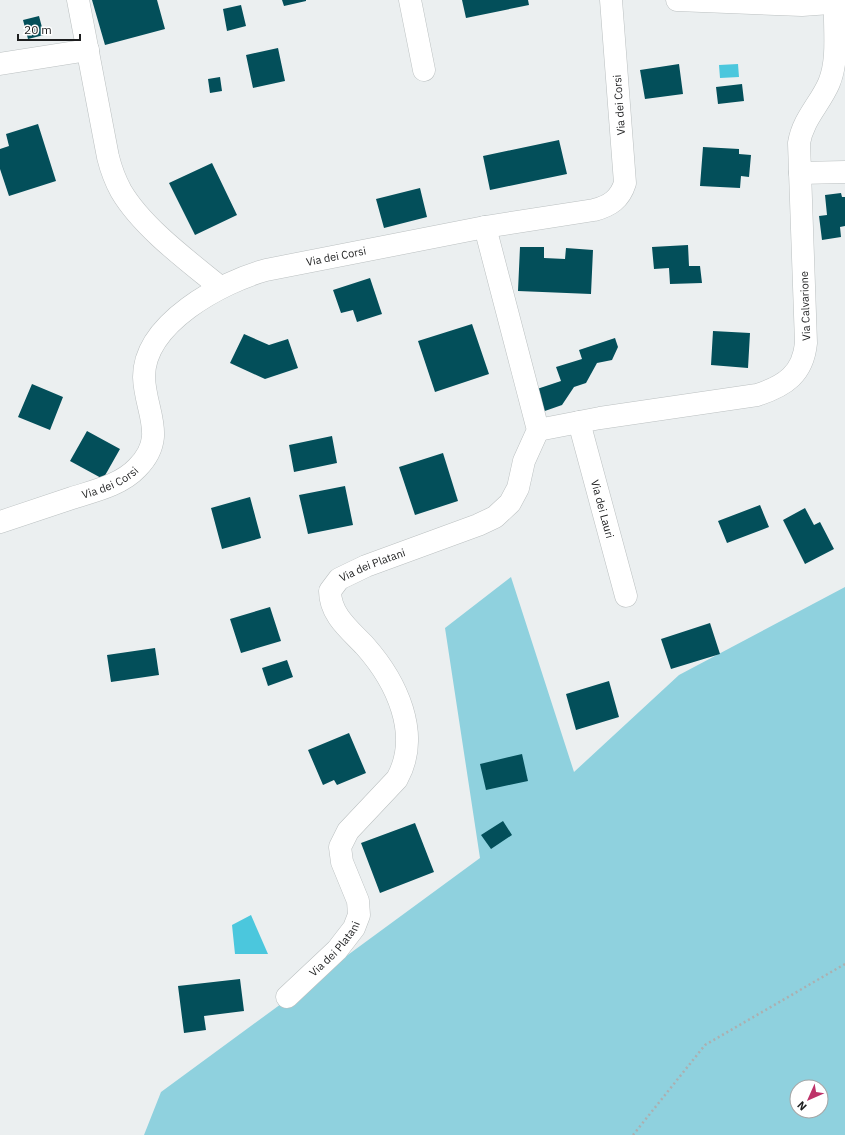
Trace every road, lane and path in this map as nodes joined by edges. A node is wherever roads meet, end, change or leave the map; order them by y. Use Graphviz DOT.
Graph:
graph roads {
  1 [pos="78,0"];
  2 [pos="410,0"];
  3 [pos="611,0"];
  4 [pos="677,0"];
  5 [pos="840,3"];
  6 [pos="88,50"];
  7 [pos="0,64"];
  8 [pos="424,70"];
  9 [pos="845,172"];
  10 [pos="800,173"];
  11 [pos="485,227"];
  12 [pos="220,287"];
  13 [pos="579,422"];
  14 [pos="538,430"];
  15 [pos="0,522"];
  16 [pos="626,596"];
  17 [pos="845,964"];
  18 [pos="287,997"];
  19 [pos="633,1135"];
  1 -- 6 [label="street"];
  2 -- 8 [label="street"];
  3 -- 11 [label="street, Via dei Corsi"];
  4 -- 5 [label="street"];
  5 -- 10 [label="street, Via Calvarione"];
  6 -- 7 [label="street"];
  6 -- 12 [label="street"];
  9 -- 10 [label="street"];
  10 -- 13 [label="street, Via Calvarione"];
  11 -- 12 [label="street, Via dei Corsi"];
  11 -- 14 [label="street"];
  12 -- 15 [label="street, Via dei Corsi"];
  13 -- 14 [label="street, Via Calvarione"];
  13 -- 16 [label="street, Via dei Lauri"];
  14 -- 18 [label="street, Via dei Platani"];
  17 -- 19 [label="path"];
}
